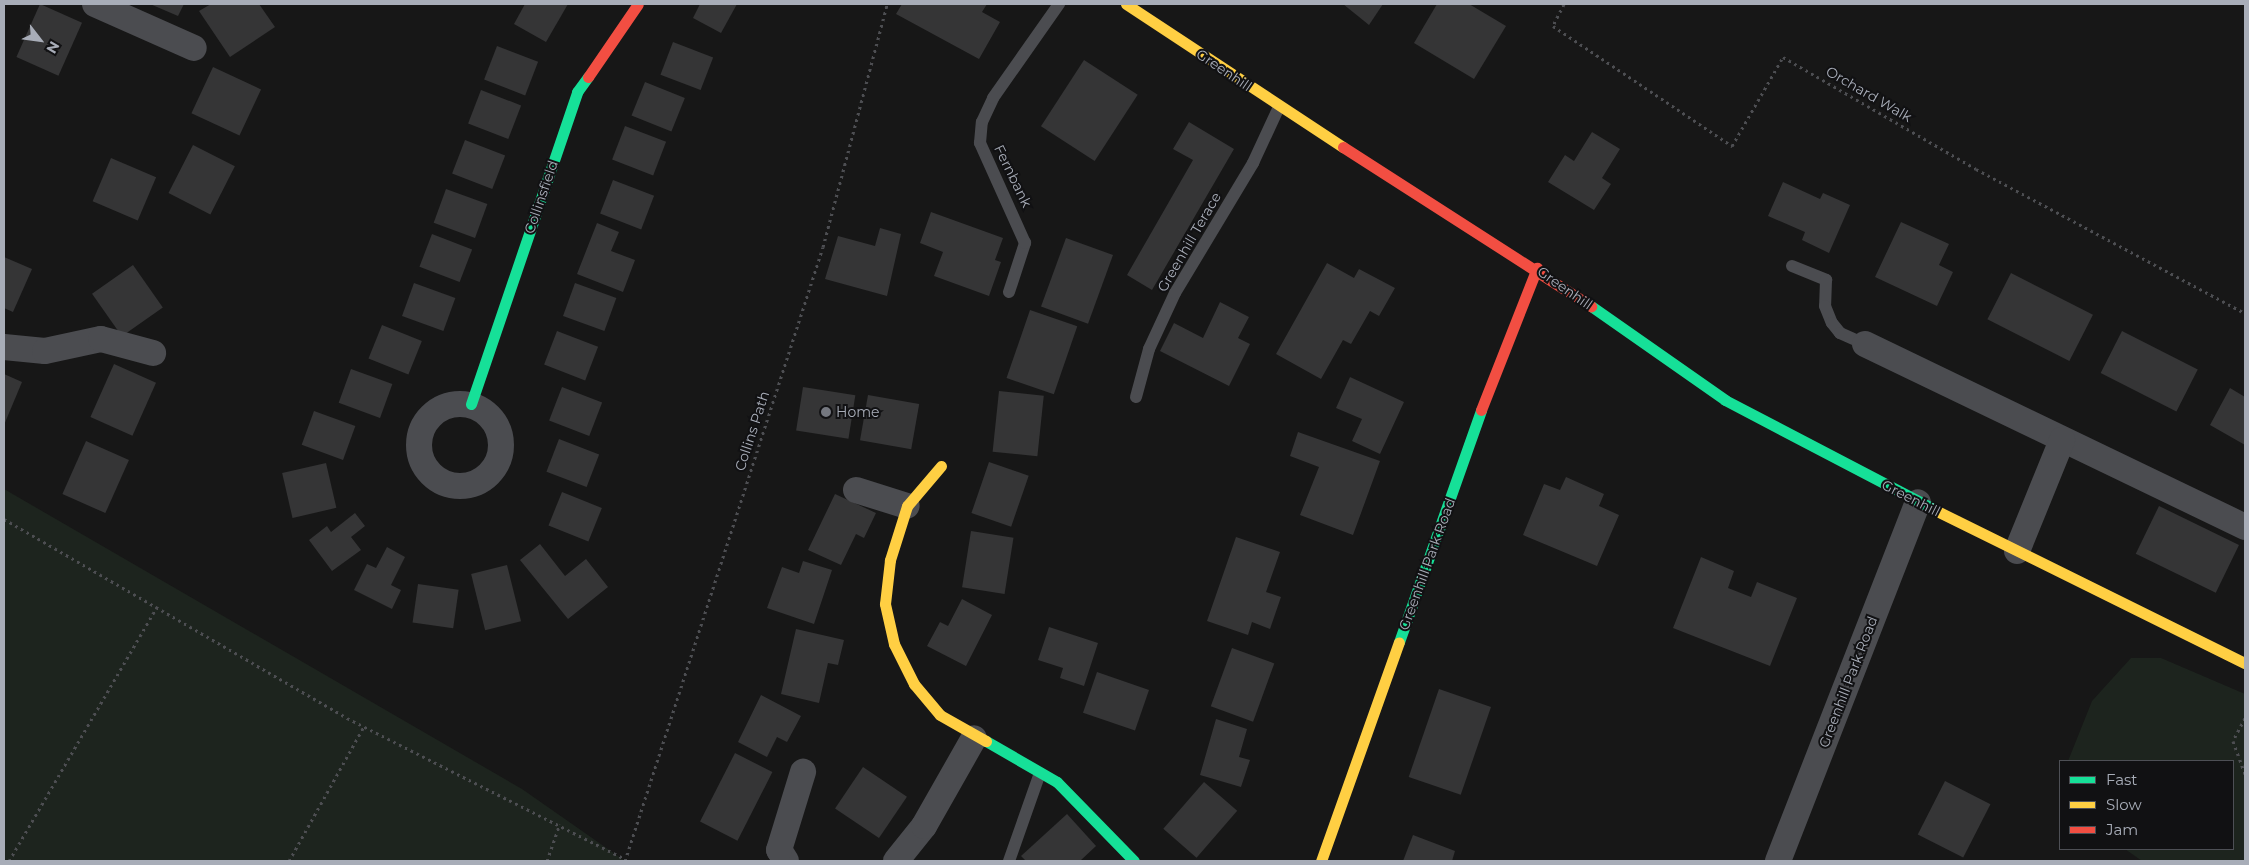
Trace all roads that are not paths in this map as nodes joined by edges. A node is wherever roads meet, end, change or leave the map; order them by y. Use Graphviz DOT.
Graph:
graph roads {
  1 [pos="95,4"];
  2 [pos="638,4"];
  3 [pos="1059,4"];
  4 [pos="1126,4"];
  5 [pos="194,48"];
  6 [pos="1279,107"];
  7 [pos="1792,266"];
  8 [pos="1537,268"];
  9 [pos="1009,292"];
  10 [pos="1865,344"];
  11 [pos="4,347"];
  12 [pos="153,353"];
  13 [pos="1136,396"];
  14 [pos="471,404"];
  15 [pos="2062,440"];
  16 [pos="941,466"];
  17 [pos="856,490"];
  18 [pos="1918,502"];
  19 [pos="907,506"];
  20 [pos="2245,527"];
  21 [pos="2016,551"];
  22 [pos="2245,663"];
  23 [pos="974,738"];
  24 [pos="803,772"];
  25 [pos="1040,773"];
  26 [pos="786,861"];
  27 [pos="896,861"];
  28 [pos="1009,861"];
  29 [pos="1134,861"];
  30 [pos="1321,861"];
  31 [pos="1778,861"];
  1 -- 5 [label="street"];
  2 -- 14 [label="street, Collinsfield"];
  3 -- 9 [label="lane, Fernbank"];
  4 -- 6 [label="street, Greenhill"];
  6 -- 8 [label="street, Greenhill"];
  6 -- 13 [label="lane, Greenhill Terace"];
  7 -- 10 [label="lane"];
  8 -- 18 [label="street, Greenhill"];
  8 -- 30 [label="street, Greenhill Park Road"];
  10 -- 15 [label="street"];
  11 -- 12 [label="street"];
  15 -- 20 [label="street"];
  15 -- 21 [label="street"];
  16 -- 19 [label="street"];
  17 -- 19 [label="street"];
  18 -- 21 [label="street, Greenhill"];
  18 -- 31 [label="street, Greenhill Park Road"];
  19 -- 23 [label="street"];
  21 -- 22 [label="street, Greenhill"];
  23 -- 25 [label="street"];
  23 -- 27 [label="street"];
  24 -- 26 [label="street"];
  25 -- 28 [label="lane"];
  25 -- 29 [label="street"];
}
